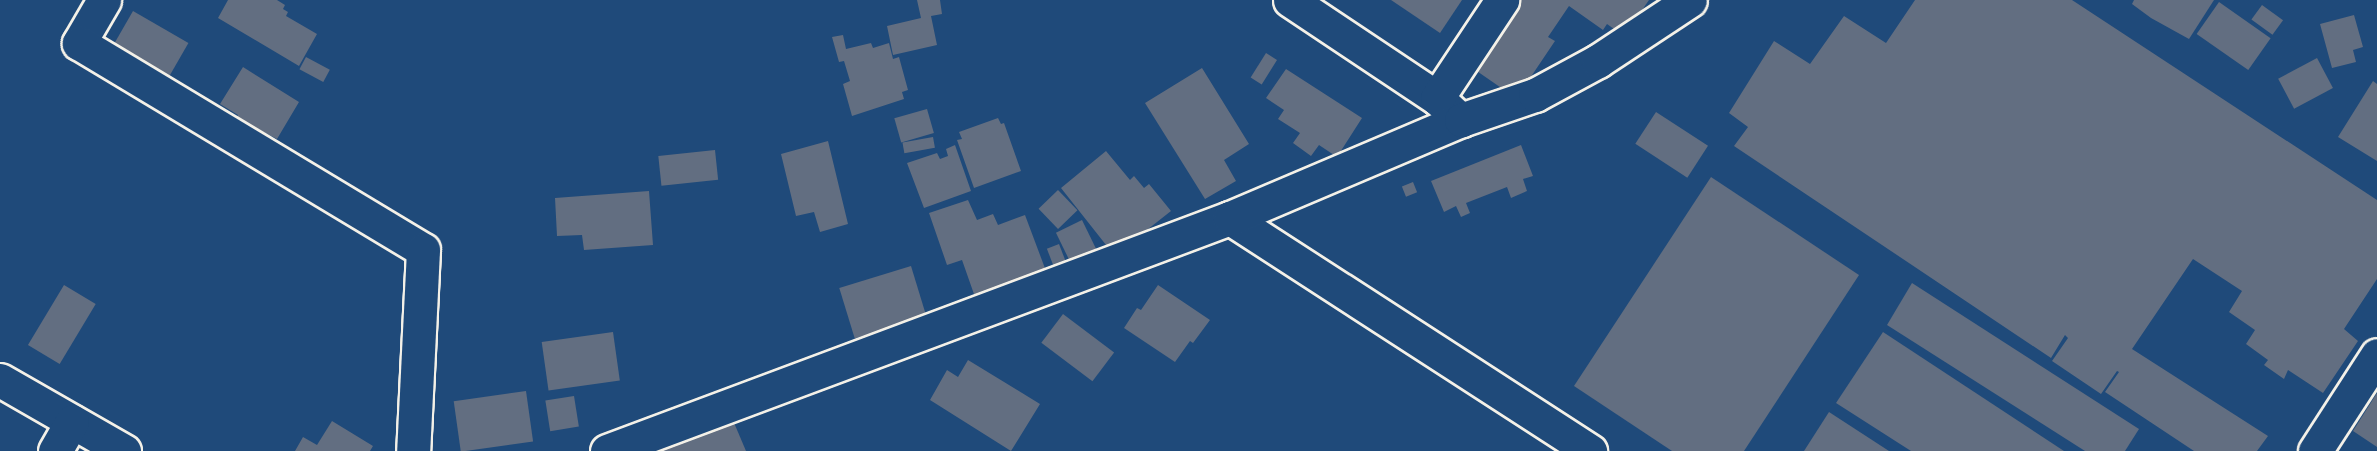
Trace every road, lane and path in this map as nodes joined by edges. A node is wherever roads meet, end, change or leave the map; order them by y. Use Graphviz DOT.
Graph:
graph roads {
  1 [pos="104,0"];
  2 [pos="1290,0"];
  3 [pos="1502,0"];
  4 [pos="1690,0"];
  5 [pos="1437,98"];
  6 [pos="1461,120"];
  7 [pos="1230,218"];
  8 [pos="2377,355"];
  9 [pos="0,380"];
  10 [pos="72,421"];
  11 [pos="55,451"];
  12 [pos="124,451"];
  13 [pos="413,451"];
  14 [pos="607,451"];
  15 [pos="1590,451"];
  16 [pos="2315,451"];
  1 -- 13 [label="street"];
  2 -- 5 [label="street"];
  3 -- 5 [label="street"];
  4 -- 6 [label="street"];
  5 -- 6 [label="street"];
  6 -- 7 [label="street"];
  7 -- 14 [label="street"];
  7 -- 15 [label="street"];
  8 -- 16 [label="street"];
  9 -- 10 [label="street"];
  10 -- 11 [label="street"];
  10 -- 12 [label="street"];
}
